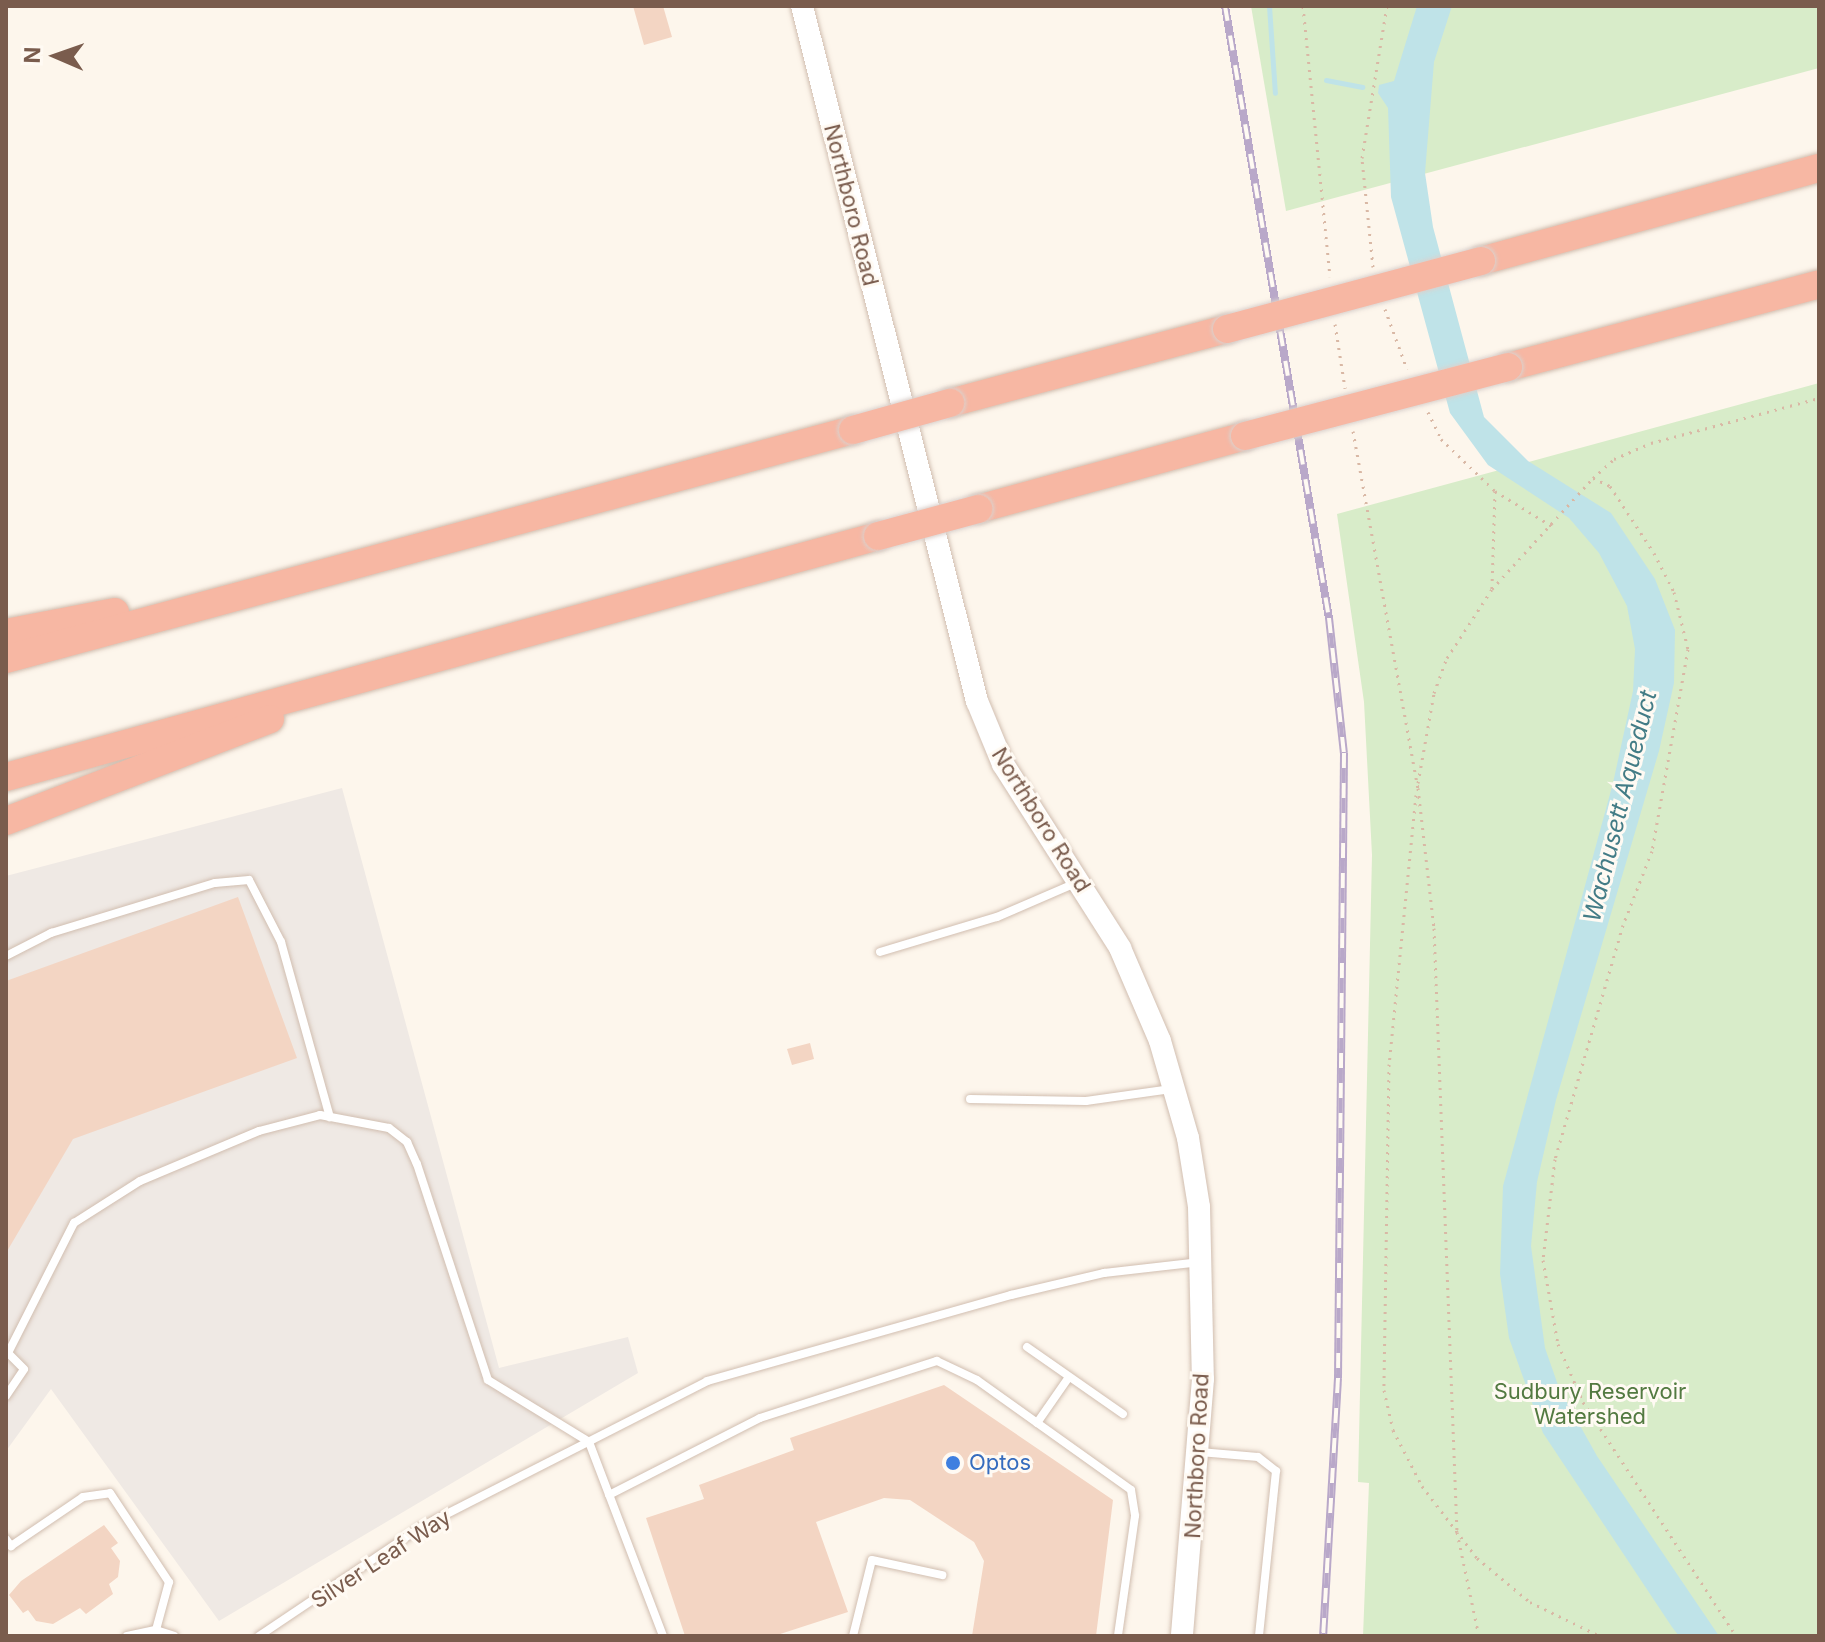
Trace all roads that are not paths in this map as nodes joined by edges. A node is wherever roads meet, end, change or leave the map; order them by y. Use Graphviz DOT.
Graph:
graph roads {
  1 [pos="802,6"];
  2 [pos="1819,168"];
  3 [pos="1819,284"];
  4 [pos="347,567"];
  5 [pos="532,627"];
  6 [pos="6,633"];
  7 [pos="6,659"];
  8 [pos="6,777"];
  9 [pos="6,821"];
  10 [pos="1078,882"];
  11 [pos="880,952"];
  12 [pos="6,956"];
  13 [pos="1176,1088"];
  14 [pos="970,1099"];
  15 [pos="330,1117"];
  16 [pos="1201,1262"];
  17 [pos="1027,1347"];
  18 [pos="1069,1377"];
  19 [pos="6,1396"];
  20 [pos="1123,1414"];
  21 [pos="1037,1423"];
  22 [pos="589,1442"];
  23 [pos="1200,1452"];
  24 [pos="609,1495"];
  25 [pos="8,1544"];
  26 [pos="942,1575"];
  27 [pos="156,1630"];
  28 [pos="127,1636"];
  29 [pos="174,1636"];
  30 [pos="259,1636"];
  31 [pos="663,1636"];
  32 [pos="853,1636"];
  33 [pos="1118,1636"];
  34 [pos="1182,1636"];
  35 [pos="1259,1636"];
  1 -- 10 [label="main road, Northboro Road"];
  2 -- 4 [label="highway, bridge"];
  3 -- 5 [label="highway, bridge"];
  4 -- 6 [label="highway"];
  4 -- 7 [label="highway"];
  5 -- 8 [label="highway"];
  5 -- 9 [label="highway"];
  10 -- 11 [label="lane"];
  10 -- 13 [label="main road, Northboro Road"];
  12 -- 15 [label="lane"];
  13 -- 14 [label="lane"];
  13 -- 16 [label="main road, Northboro Road"];
  15 -- 19 [label="lane"];
  15 -- 22 [label="lane"];
  16 -- 22 [label="lane, Silver Leaf Way"];
  16 -- 23 [label="main road, Northboro Road"];
  17 -- 18 [label="lane"];
  18 -- 20 [label="lane"];
  18 -- 21 [label="lane"];
  21 -- 24 [label="lane"];
  21 -- 33 [label="lane"];
  22 -- 24 [label="lane"];
  22 -- 30 [label="lane, Silver Leaf Way"];
  23 -- 34 [label="main road, Northboro Road"];
  23 -- 35 [label="lane"];
  24 -- 31 [label="lane"];
  25 -- 27 [label="lane"];
  26 -- 32 [label="lane"];
  27 -- 28 [label="lane"];
  27 -- 29 [label="lane"];
}
